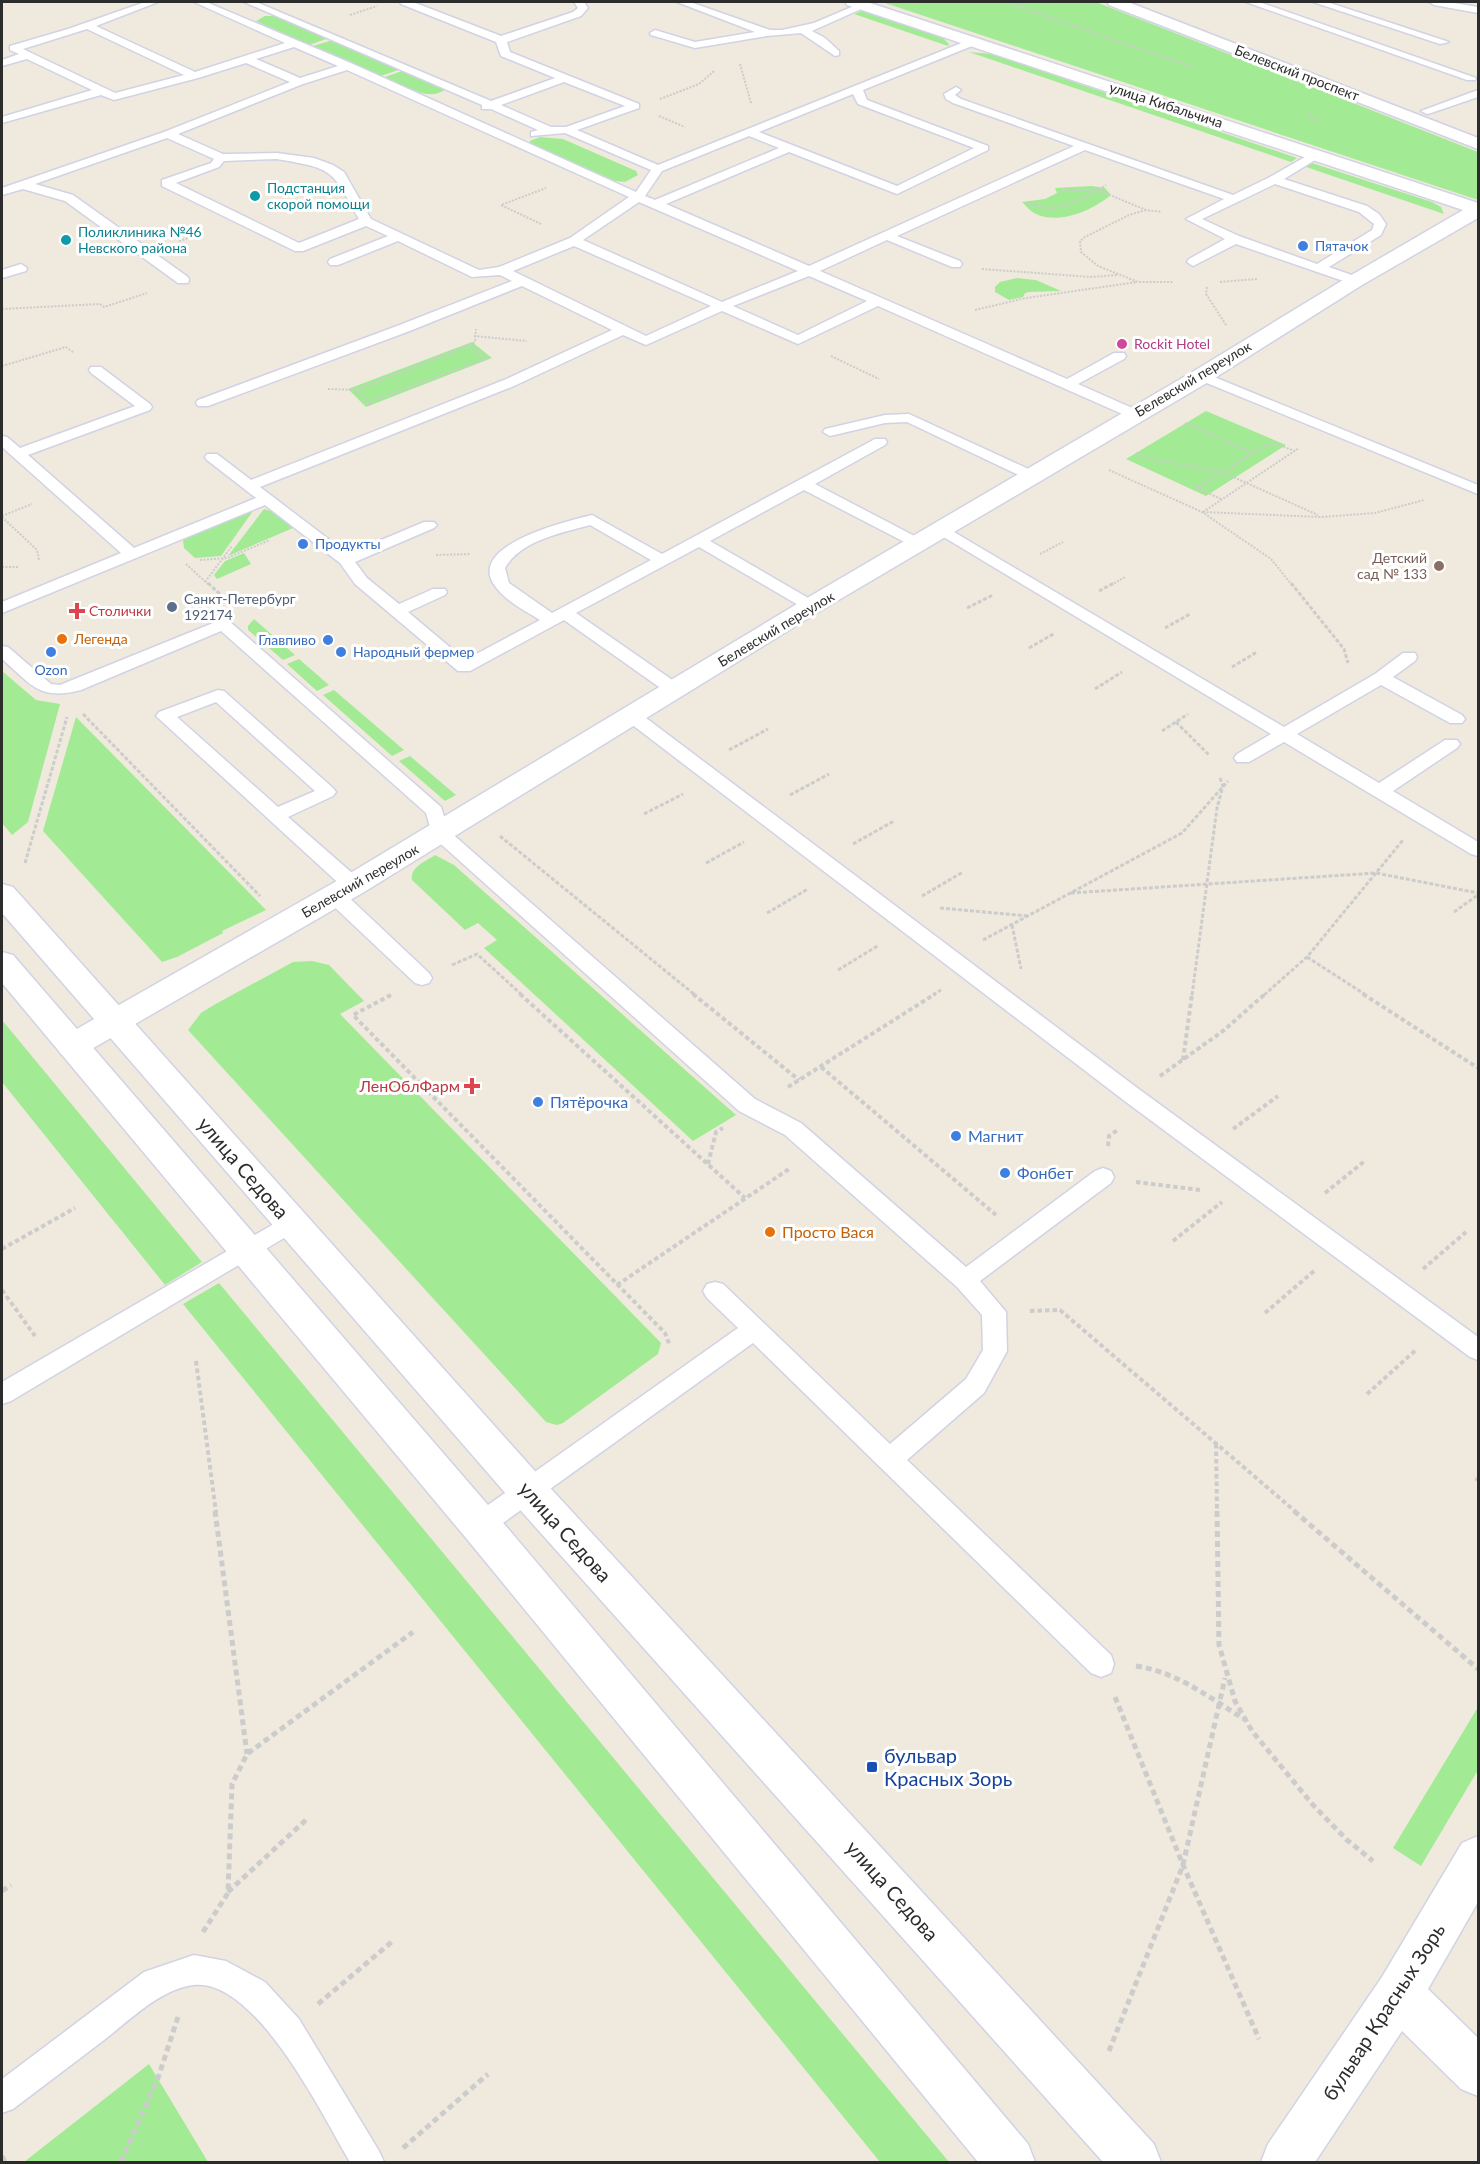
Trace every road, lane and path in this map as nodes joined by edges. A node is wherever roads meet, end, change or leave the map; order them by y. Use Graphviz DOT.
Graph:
graph roads {
  1 [pos="113,2"];
  2 [pos="153,2"];
  3 [pos="199,2"];
  4 [pos="249,2"];
  5 [pos="405,2"];
  6 [pos="579,2"];
  7 [pos="682,2"];
  8 [pos="1005,2"];
  9 [pos="1114,2"];
  10 [pos="1144,2"];
  11 [pos="1251,2"];
  12 [pos="1318,2"];
  13 [pos="1434,2"];
  14 [pos="859,3"];
  15 [pos="283,4"];
  16 [pos="129,9"];
  17 [pos="267,9"];
  18 [pos="1479,10"];
  19 [pos="238,18"];
  20 [pos="86,25"];
  21 [pos="803,30"];
  22 [pos="655,33"];
  23 [pos="769,33"];
  24 [pos="501,40"];
  25 [pos="973,42"];
  26 [pos="1444,42"];
  27 [pos="296,43"];
  28 [pos="835,53"];
  29 [pos="28,55"];
  30 [pos="246,59"];
  31 [pos="739,61"];
  32 [pos="2,63"];
  33 [pos="349,66"];
  34 [pos="1195,68"];
  35 [pos="194,76"];
  36 [pos="564,78"];
  37 [pos="1471,78"];
  38 [pos="299,82"];
  39 [pos="856,88"];
  40 [pos="956,90"];
  41 [pos="102,91"];
  42 [pos="1479,93"];
  43 [pos="492,105"];
  44 [pos="635,106"];
  45 [pos="1301,109"];
  46 [pos="1427,111"];
  47 [pos="461,116"];
  48 [pos="2,120"];
  49 [pos="766,125"];
  50 [pos="1322,126"];
  51 [pos="549,130"];
  52 [pos="567,130"];
  53 [pos="1479,131"];
  54 [pos="748,132"];
  55 [pos="168,134"];
  56 [pos="514,142"];
  57 [pos="718,144"];
  58 [pos="1479,144"];
  59 [pos="1084,146"];
  60 [pos="789,148"];
  61 [pos="1316,155"];
  62 [pos="221,158"];
  63 [pos="658,169"];
  64 [pos="583,173"];
  65 [pos="1274,180"];
  66 [pos="24,185"];
  67 [pos="1102,187"];
  68 [pos="1056,189"];
  69 [pos="1098,190"];
  70 [pos="2,192"];
  71 [pos="638,197"];
  72 [pos="1232,198"];
  73 [pos="1028,203"];
  74 [pos="656,204"];
  75 [pos="1479,210"];
  76 [pos="1192,219"];
  77 [pos="242,220"];
  78 [pos="366,221"];
  79 [pos="399,236"];
  80 [pos="887,236"];
  81 [pos="1235,238"];
  82 [pos="574,241"];
  83 [pos="144,252"];
  84 [pos="334,262"];
  85 [pos="1193,262"];
  86 [pos="956,264"];
  87 [pos="21,268"];
  88 [pos="1319,268"];
  89 [pos="502,271"];
  90 [pos="809,271"];
  91 [pos="2,274"];
  92 [pos="1122,275"];
  93 [pos="183,280"];
  94 [pos="522,281"];
  95 [pos="1138,282"];
  96 [pos="1355,282"];
  97 [pos="878,301"];
  98 [pos="720,307"];
  99 [pos="2,309"];
  100 [pos="975,310"];
  101 [pos="402,329"];
  102 [pos="623,330"];
  103 [pos="798,340"];
  104 [pos="470,345"];
  105 [pos="587,346"];
  106 [pos="1119,356"];
  107 [pos="485,357"];
  108 [pos="2,366"];
  109 [pos="96,370"];
  110 [pos="1202,376"];
  111 [pos="879,379"];
  112 [pos="1068,384"];
  113 [pos="356,390"];
  114 [pos="369,402"];
  115 [pos="203,403"];
  116 [pos="1134,414"];
  117 [pos="1178,421"];
  118 [pos="1329,428"];
  119 [pos="830,432"];
  120 [pos="2,440"];
  121 [pos="880,442"];
  122 [pos="1130,450"];
  123 [pos="1295,451"];
  124 [pos="17,453"];
  125 [pos="1253,453"];
  126 [pos="212,457"];
  127 [pos="1101,467"];
  128 [pos="1222,472"];
  129 [pos="1032,476"];
  130 [pos="1246,483"];
  131 [pos="804,484"];
  132 [pos="249,486"];
  133 [pos="1473,488"];
  134 [pos="268,498"];
  135 [pos="1222,500"];
  136 [pos="1202,512"];
  137 [pos="2,517"];
  138 [pos="1321,517"];
  139 [pos="429,525"];
  140 [pos="304,526"];
  141 [pos="942,530"];
  142 [pos="698,540"];
  143 [pos="919,544"];
  144 [pos="131,554"];
  145 [pos="346,560"];
  146 [pos="663,561"];
  147 [pos="39,567"];
  148 [pos="439,592"];
  149 [pos="812,606"];
  150 [pos="2,608"];
  151 [pos="397,610"];
  152 [pos="558,616"];
  153 [pos="223,624"];
  154 [pos="2,651"];
  155 [pos="1409,657"];
  156 [pos="1381,678"];
  157 [pos="675,690"];
  158 [pos="1362,690"];
  159 [pos="73,694"];
  160 [pos="632,716"];
  161 [pos="1456,719"];
  162 [pos="1176,722"];
  163 [pos="768,729"];
  164 [pos="1286,734"];
  165 [pos="1450,744"];
  166 [pos="1211,757"];
  167 [pos="1243,758"];
  168 [pos="705,772"];
  169 [pos="829,774"];
  170 [pos="1219,776"];
  171 [pos="1223,786"];
  172 [pos="1380,791"];
  173 [pos="759,812"];
  174 [pos="644,814"];
  175 [pos="276,815"];
  176 [pos="1422,816"];
  177 [pos="894,821"];
  178 [pos="776,825"];
  179 [pos="440,833"];
  180 [pos="499,835"];
  181 [pos="1479,850"];
  182 [pos="706,863"];
  183 [pos="25,864"];
  184 [pos="831,867"];
  185 [pos="963,872"];
  186 [pos="1376,873"];
  187 [pos="1207,884"];
  188 [pos="344,890"];
  189 [pos="1071,893"];
  190 [pos="2,894"];
  191 [pos="1479,894"];
  192 [pos="266,903"];
  193 [pos="900,909"];
  194 [pos="1454,912"];
  195 [pos="768,913"];
  196 [pos="1029,916"];
  197 [pos="910,927"];
  198 [pos="1307,957"];
  199 [pos="951,958"];
  200 [pos="2,963"];
  201 [pos="838,970"];
  202 [pos="970,972"];
  203 [pos="422,978"];
  204 [pos="114,1022"];
  205 [pos="72,1046"];
  206 [pos="1183,1060"];
  207 [pos="821,1067"];
  208 [pos="1479,1068"];
  209 [pos="799,1080"];
  210 [pos="1278,1096"];
  211 [pos="1141,1102"];
  212 [pos="754,1109"];
  213 [pos="1206,1149"];
  214 [pos="1366,1160"];
  215 [pos="1103,1178"];
  216 [pos="1249,1181"];
  217 [pos="769,1182"];
  218 [pos="1233,1194"];
  219 [pos="745,1198"];
  220 [pos="75,1208"];
  221 [pos="1296,1216"];
  222 [pos="291,1223"];
  223 [pos="1466,1233"];
  224 [pos="1023,1238"];
  225 [pos="1173,1241"];
  226 [pos="2,1249"];
  227 [pos="1341,1249"];
  228 [pos="247,1251"];
  229 [pos="964,1280"];
  230 [pos="617,1285"];
  231 [pos="2,1290"];
  232 [pos="1397,1290"];
  233 [pos="715,1291"];
  234 [pos="994,1312"];
  235 [pos="18,1313"];
  236 [pos="1264,1313"];
  237 [pos="1444,1325"];
  238 [pos="754,1329"];
  239 [pos="671,1350"];
  240 [pos="1479,1350"];
  241 [pos="196,1361"];
  242 [pos="2,1394"];
  243 [pos="1366,1394"];
  244 [pos="1216,1444"];
  245 [pos="890,1459"];
  246 [pos="528,1491"];
  247 [pos="480,1525"];
  248 [pos="413,1632"];
  249 [pos="1101,1664"];
  250 [pos="1479,1669"];
  251 [pos="1225,1677"];
  252 [pos="1220,1704"];
  253 [pos="1244,1719"];
  254 [pos="247,1754"];
  255 [pos="308,1818"];
  256 [pos="1479,1859"];
  257 [pos="1373,1861"];
  258 [pos="1183,1865"];
  259 [pos="11,1885"];
  260 [pos="2,1891"];
  261 [pos="228,1893"];
  262 [pos="394,1940"];
  263 [pos="194,1970"];
  264 [pos="1399,1994"];
  265 [pos="288,2030"];
  266 [pos="1259,2039"];
  267 [pos="1109,2051"];
  268 [pos="1479,2072"];
  269 [pos="488,2074"];
  270 [pos="2,2098"];
  271 [pos="2,2156"];
  272 [pos="382,2159"];
  273 [pos="5,2163"];
  274 [pos="121,2163"];
  275 [pos="1010,2163"];
  276 [pos="1136,2163"];
  277 [pos="1286,2163"];
  1 -- 16 [label="lane"];
  2 -- 16 [label="lane"];
  3 -- 19 [label="lane"];
  4 -- 17 [label="lane"];
  5 -- 24 [label="lane"];
  6 -- 24 [label="lane"];
  7 -- 23 [label="lane"];
  8 -- 34 [label="path"];
  9 -- 58 [label="street, Белевский проспект"];
  10 -- 46 [label="street, Белевский проспект"];
  11 -- 37 [label="lane"];
  12 -- 26 [label="lane"];
  13 -- 18 [label="lane"];
  14 -- 21 [label="lane"];
  14 -- 25 [label="street, улица Кибальчича"];
  15 -- 17 [label="lane"];
  16 -- 20 [label="lane"];
  17 -- 19 [label="lane"];
  17 -- 43 [label="lane"];
  19 -- 27 [label="lane"];
  20 -- 29 [label="lane"];
  20 -- 35 [label="lane"];
  21 -- 23 [label="lane"];
  21 -- 28 [label="lane"];
  22 -- 23 [label="lane"];
  24 -- 36 [label="lane"];
  25 -- 39 [label="lane"];
  25 -- 61 [label="street, улица Кибальчича"];
  27 -- 30 [label="lane"];
  27 -- 33 [label="lane"];
  29 -- 32 [label="lane"];
  29 -- 41 [label="lane"];
  30 -- 35 [label="lane"];
  30 -- 38 [label="lane"];
  31 -- 49 [label="path"];
  33 -- 38 [label="lane"];
  33 -- 47 [label="lane"];
  35 -- 41 [label="lane"];
  36 -- 43 [label="lane"];
  36 -- 44 [label="lane"];
  38 -- 55 [label="lane"];
  39 -- 49 [label="lane"];
  39 -- 60 [label="lane"];
  40 -- 59 [label="lane"];
  41 -- 48 [label="lane"];
  42 -- 46 [label="lane"];
  43 -- 47 [label="lane"];
  43 -- 51 [label="lane"];
  44 -- 52 [label="lane"];
  44 -- 57 [label="path"];
  45 -- 50 [label="path"];
  46 -- 53 [label="street, Белевский проспект"];
  47 -- 56 [label="lane"];
  49 -- 54 [label="lane"];
  51 -- 52 [label="lane"];
  51 -- 56 [label="lane"];
  52 -- 63 [label="lane"];
  54 -- 57 [label="lane"];
  54 -- 60 [label="lane"];
  55 -- 62 [label="lane"];
  55 -- 66 [label="lane"];
  56 -- 64 [label="lane"];
  57 -- 63 [label="lane"];
  59 -- 72 [label="lane"];
  59 -- 80 [label="lane"];
  60 -- 74 [label="lane"];
  61 -- 65 [label="lane"];
  61 -- 75 [label="street, улица Кибальчича"];
  62 -- 77 [label="lane"];
  62 -- 78 [label="lane"];
  63 -- 71 [label="lane"];
  64 -- 71 [label="lane"];
  64 -- 82 [label="path"];
  65 -- 72 [label="lane"];
  65 -- 88 [label="lane"];
  66 -- 70 [label="lane"];
  66 -- 83 [label="lane"];
  67 -- 69 [label="path"];
  68 -- 69 [label="path"];
  69 -- 73 [label="path"];
  69 -- 76 [label="path"];
  71 -- 74 [label="lane"];
  71 -- 82 [label="lane"];
  72 -- 76 [label="lane"];
  74 -- 90 [label="lane"];
  75 -- 96 [label="street, Белевский переулок"];
  76 -- 81 [label="lane"];
  77 -- 78 [label="lane"];
  77 -- 83 [label="path"];
  78 -- 79 [label="lane"];
  79 -- 84 [label="lane"];
  79 -- 89 [label="lane"];
  80 -- 86 [label="lane"];
  80 -- 90 [label="lane"];
  81 -- 85 [label="lane"];
  81 -- 88 [label="lane"];
  82 -- 89 [label="lane"];
  82 -- 98 [label="lane"];
  83 -- 93 [label="lane"];
  86 -- 92 [label="path"];
  87 -- 91 [label="lane"];
  88 -- 96 [label="lane"];
  89 -- 94 [label="lane"];
  90 -- 97 [label="lane"];
  90 -- 98 [label="lane"];
  93 -- 99 [label="path"];
  94 -- 101 [label="lane"];
  94 -- 102 [label="lane"];
  95 -- 100 [label="path"];
  96 -- 110 [label="street, Белевский переулок"];
  97 -- 103 [label="lane"];
  97 -- 112 [label="lane"];
  98 -- 102 [label="lane"];
  98 -- 103 [label="lane"];
  101 -- 105 [label="path"];
  101 -- 115 [label="lane"];
  102 -- 105 [label="lane"];
  103 -- 111 [label="path"];
  104 -- 107 [label="path"];
  105 -- 132 [label="lane"];
  106 -- 112 [label="lane"];
  108 -- 109 [label="path"];
  109 -- 124 [label="lane"];
  110 -- 116 [label="street, Белевский переулок"];
  110 -- 118 [label="lane"];
  112 -- 116 [label="lane"];
  113 -- 114 [label="path"];
  116 -- 129 [label="street, Белевский переулок"];
  117 -- 125 [label="path"];
  118 -- 123 [label="path"];
  118 -- 133 [label="lane"];
  119 -- 129 [label="lane"];
  120 -- 124 [label="lane"];
  121 -- 131 [label="lane"];
  122 -- 128 [label="path"];
  123 -- 125 [label="path"];
  123 -- 130 [label="path"];
  124 -- 144 [label="lane"];
  125 -- 128 [label="path"];
  126 -- 132 [label="lane"];
  127 -- 136 [label="path"];
  128 -- 130 [label="path"];
  128 -- 135 [label="path"];
  129 -- 141 [label="street, Белевский переулок"];
  130 -- 135 [label="path"];
  130 -- 138 [label="path"];
  131 -- 142 [label="lane"];
  131 -- 143 [label="lane"];
  132 -- 134 [label="lane"];
  133 -- 138 [label="path"];
  134 -- 140 [label="lane"];
  134 -- 144 [label="lane"];
  135 -- 136 [label="path"];
  136 -- 138 [label="path"];
  136 -- 158 [label="path"];
  137 -- 147 [label="path"];
  139 -- 145 [label="lane"];
  140 -- 145 [label="lane"];
  140 -- 153 [label="path"];
  141 -- 143 [label="street, Белевский переулок"];
  141 -- 164 [label="lane"];
  142 -- 146 [label="lane"];
  142 -- 149 [label="lane"];
  143 -- 149 [label="street, Белевский переулок"];
  144 -- 150 [label="lane"];
  145 -- 151 [label="lane"];
  146 -- 152 [label="lane"];
  146 -- 152 [label="lane"];
  148 -- 151 [label="lane"];
  149 -- 157 [label="street, Белевский переулок"];
  151 -- 152 [label="lane"];
  152 -- 157 [label="lane"];
  153 -- 159 [label="lane"];
  153 -- 179 [label="lane"];
  154 -- 159 [label="lane"];
  155 -- 156 [label="lane"];
  156 -- 158 [label="lane"];
  156 -- 161 [label="lane"];
  157 -- 160 [label="street, Белевский переулок"];
  158 -- 164 [label="lane"];
  159 -- 183 [label="path"];
  159 -- 192 [label="path"];
  160 -- 168 [label="lane"];
  160 -- 179 [label="street, Белевский переулок"];
  162 -- 166 [label="path"];
  163 -- 168 [label="path"];
  164 -- 167 [label="lane"];
  164 -- 172 [label="lane"];
  165 -- 172 [label="lane"];
  167 -- 171 [label="path"];
  168 -- 173 [label="lane"];
  168 -- 174 [label="path"];
  169 -- 173 [label="path"];
  170 -- 171 [label="path"];
  171 -- 187 [label="path"];
  171 -- 189 [label="path"];
  172 -- 176 [label="lane"];
  173 -- 178 [label="lane"];
  175 -- 175 [label="lane"];
  175 -- 188 [label="lane"];
  176 -- 181 [label="lane"];
  176 -- 186 [label="path"];
  177 -- 184 [label="path"];
  178 -- 182 [label="path"];
  178 -- 184 [label="lane"];
  179 -- 188 [label="street, Белевский переулок"];
  179 -- 212 [label="lane"];
  180 -- 209 [label="path"];
  184 -- 193 [label="lane"];
  184 -- 195 [label="path"];
  185 -- 193 [label="path"];
  186 -- 187 [label="path"];
  186 -- 191 [label="path"];
  186 -- 198 [label="path"];
  187 -- 189 [label="path"];
  187 -- 206 [label="path"];
  188 -- 203 [label="lane"];
  188 -- 204 [label="street, Белевский переулок"];
  189 -- 196 [label="path"];
  190 -- 204 [label="street, улица Седова"];
  191 -- 194 [label="path"];
  193 -- 196 [label="path"];
  193 -- 197 [label="lane"];
  196 -- 199 [label="path"];
  197 -- 199 [label="lane"];
  197 -- 201 [label="path"];
  198 -- 206 [label="path"];
  198 -- 208 [label="path"];
  199 -- 202 [label="lane"];
  200 -- 205 [label="street"];
  202 -- 207 [label="path"];
  202 -- 211 [label="lane"];
  203 -- 219 [label="path"];
  203 -- 230 [label="path"];
  204 -- 205 [label="street, Белевский переулок"];
  204 -- 222 [label="street, улица Седова"];
  205 -- 228 [label="street"];
  206 -- 211 [label="path"];
  207 -- 209 [label="path"];
  207 -- 224 [label="path"];
  209 -- 212 [label="path"];
  210 -- 213 [label="path"];
  211 -- 213 [label="lane"];
  211 -- 215 [label="path"];
  212 -- 229 [label="lane"];
  213 -- 216 [label="lane"];
  214 -- 221 [label="path"];
  215 -- 218 [label="path"];
  215 -- 224 [label="lane"];
  216 -- 218 [label="path"];
  216 -- 221 [label="lane"];
  217 -- 219 [label="path"];
  218 -- 225 [label="path"];
  219 -- 230 [label="path"];
  220 -- 226 [label="path"];
  221 -- 227 [label="lane"];
  222 -- 228 [label="lane"];
  222 -- 246 [label="street, улица Седова"];
  223 -- 232 [label="path"];
  224 -- 229 [label="lane"];
  227 -- 232 [label="lane"];
  227 -- 236 [label="path"];
  228 -- 242 [label="lane"];
  228 -- 247 [label="street"];
  229 -- 234 [label="lane"];
  230 -- 239 [label="path"];
  231 -- 235 [label="path"];
  232 -- 237 [label="lane"];
  233 -- 238 [label="lane"];
  234 -- 244 [label="path"];
  234 -- 245 [label="lane"];
  237 -- 240 [label="lane"];
  237 -- 243 [label="path"];
  238 -- 245 [label="lane"];
  238 -- 246 [label="lane"];
  241 -- 254 [label="path"];
  244 -- 250 [label="path"];
  244 -- 251 [label="path"];
  245 -- 249 [label="lane"];
  246 -- 247 [label="lane"];
  246 -- 276 [label="street, улица Седова"];
  247 -- 275 [label="street"];
  248 -- 254 [label="path"];
  249 -- 252 [label="path"];
  249 -- 258 [label="path"];
  251 -- 252 [label="path"];
  251 -- 253 [label="path"];
  252 -- 253 [label="path"];
  252 -- 258 [label="path"];
  253 -- 257 [label="path"];
  254 -- 261 [label="path"];
  255 -- 261 [label="path"];
  256 -- 264 [label="street, бульвар Красных Зорь"];
  258 -- 266 [label="path"];
  258 -- 267 [label="path"];
  259 -- 260 [label="path"];
  261 -- 263 [label="path"];
  262 -- 265 [label="path"];
  263 -- 265 [label="lane"];
  263 -- 270 [label="lane"];
  263 -- 274 [label="path"];
  264 -- 268 [label="street"];
  264 -- 277 [label="street, бульвар Красных Зорь"];
  265 -- 272 [label="lane"];
  269 -- 272 [label="path"];
  271 -- 273 [label="path"];
}
